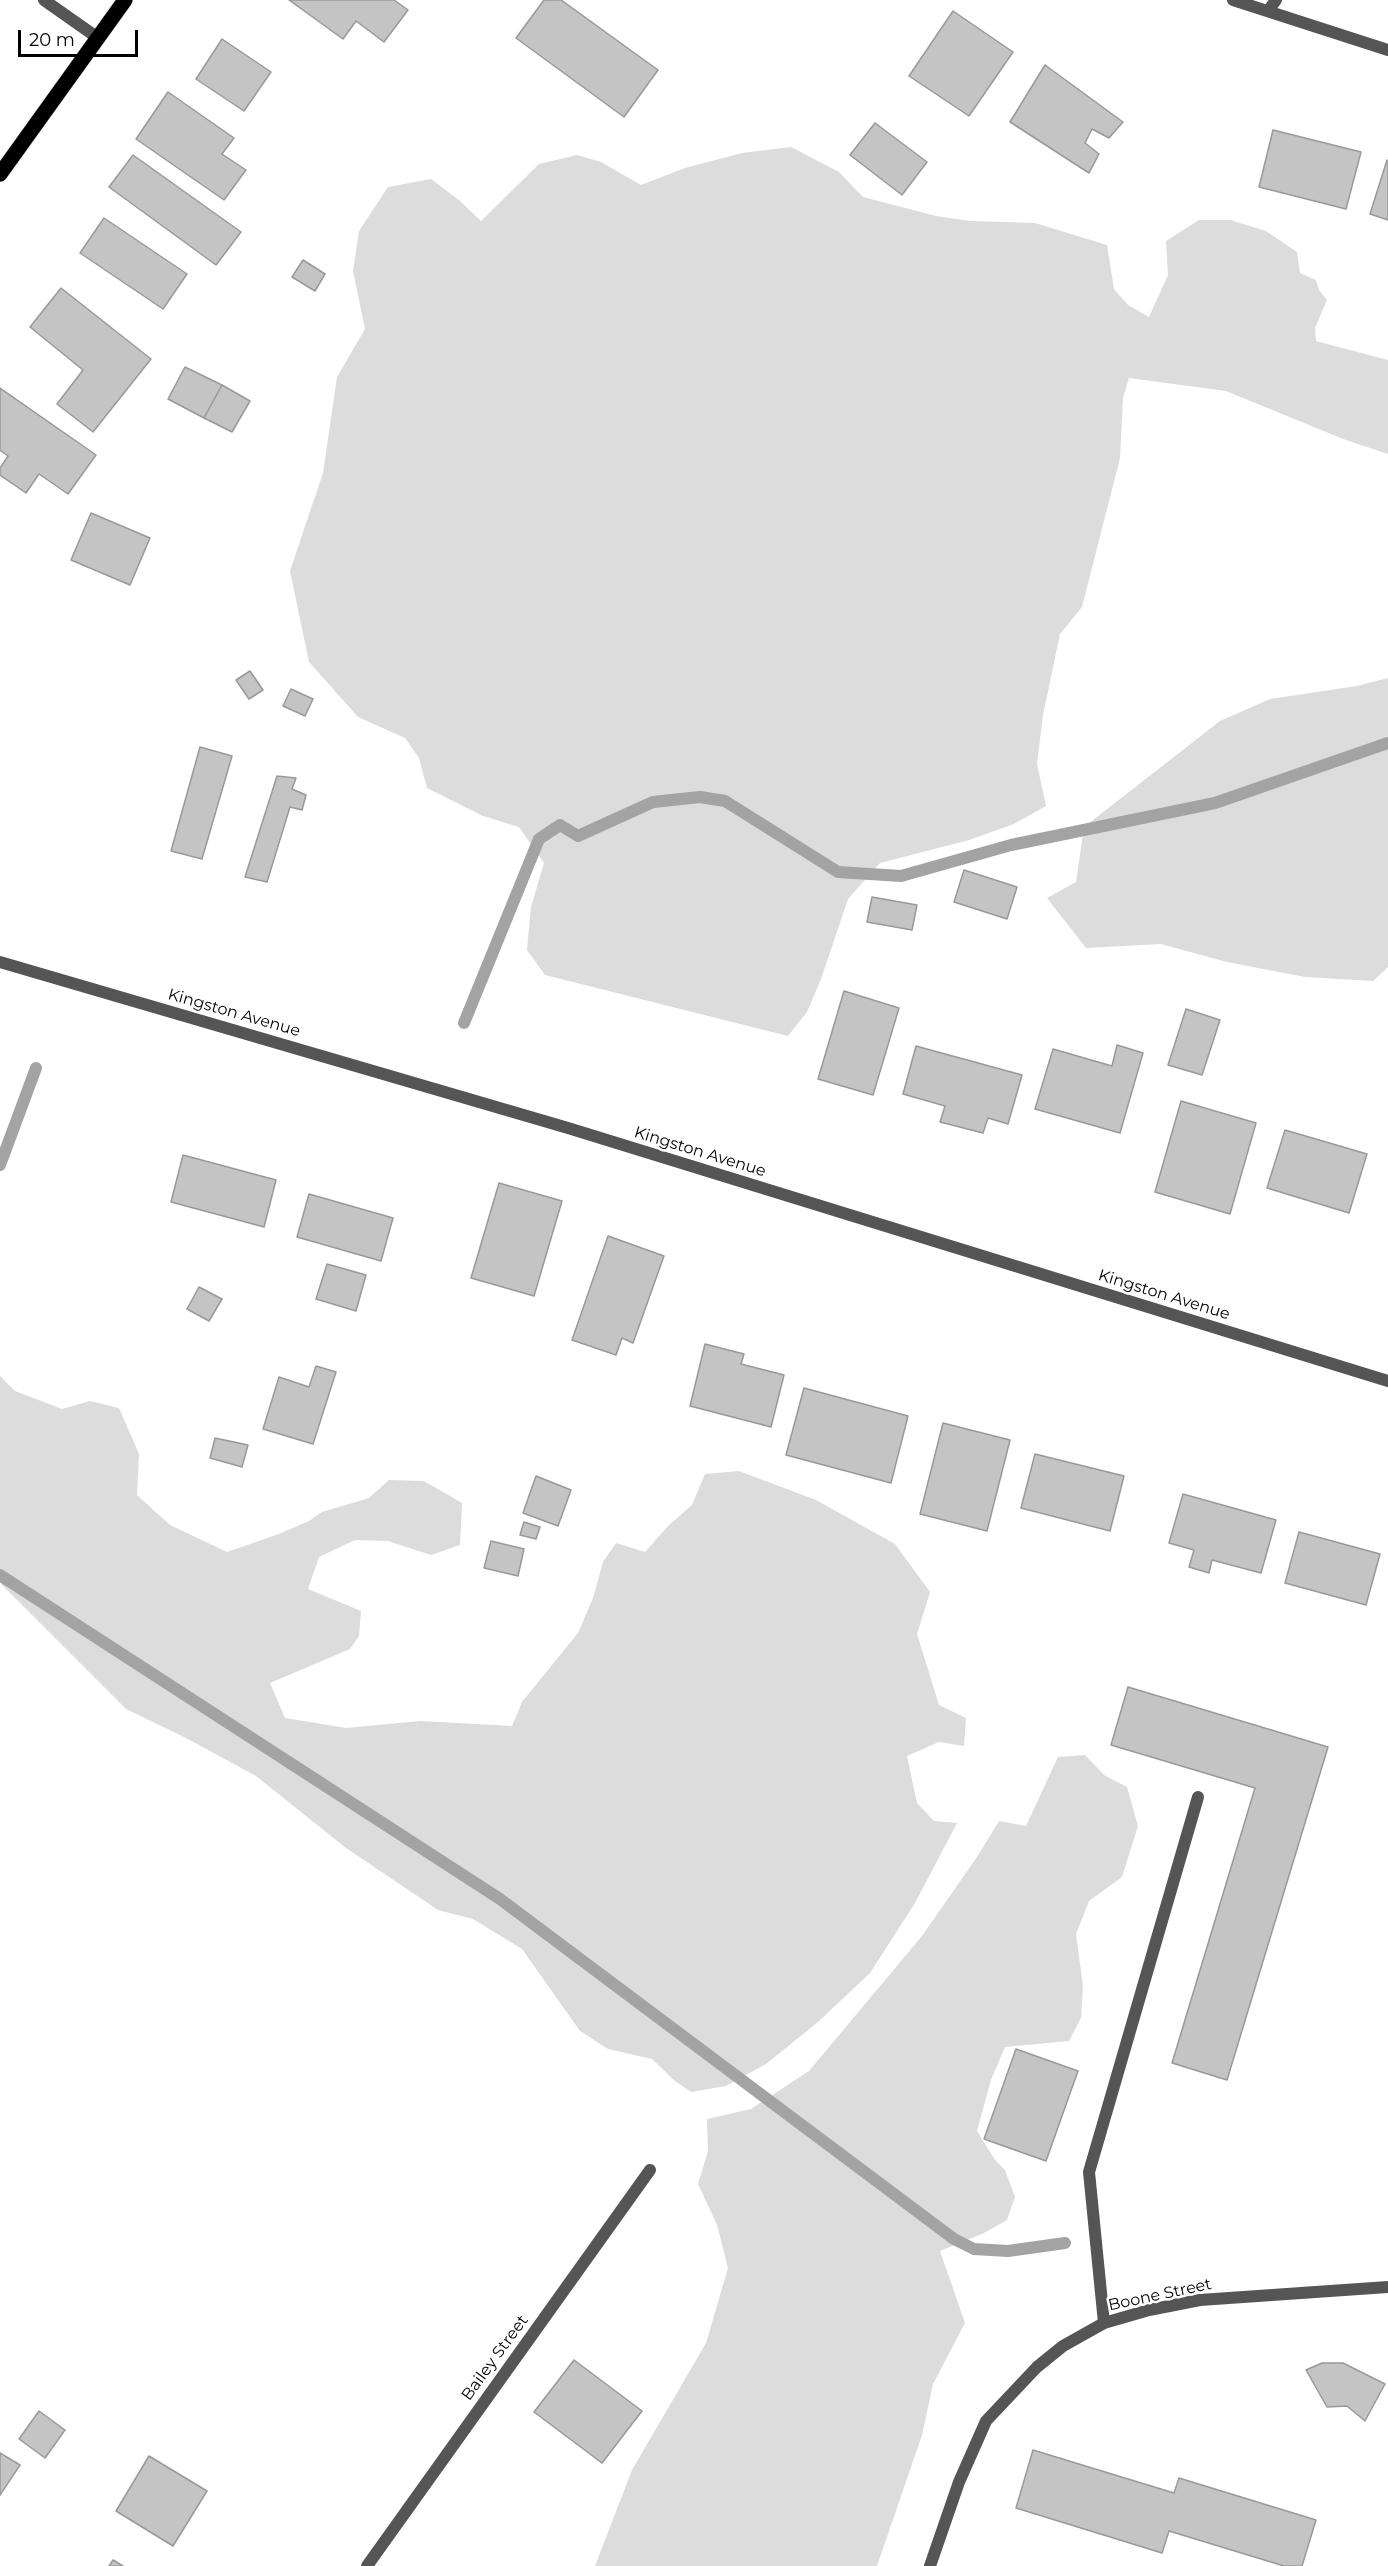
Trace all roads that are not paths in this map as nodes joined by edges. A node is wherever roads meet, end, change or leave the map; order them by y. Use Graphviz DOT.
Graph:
graph roads {
  1 [pos="44,0"];
  2 [pos="125,0"];
  3 [pos="1233,0"];
  4 [pos="1272,5"];
  5 [pos="98,38"];
  6 [pos="1388,50"];
  7 [pos="0,174"];
  8 [pos="0,962"];
  9 [pos="1388,1381"];
  10 [pos="1197,1797"];
  11 [pos="650,2170"];
  12 [pos="1388,2287"];
  13 [pos="1104,2324"];
  14 [pos="367,2566"];
  15 [pos="930,2566"];
  1 -- 5 [label="street"];
  2 -- 5 [label="main road"];
  3 -- 4 [label="street"];
  4 -- 6 [label="street"];
  5 -- 7 [label="main road"];
  8 -- 9 [label="street, Kingston Avenue"];
  10 -- 13 [label="street"];
  11 -- 14 [label="street, Bailey Street"];
  12 -- 13 [label="street, Boone Street"];
  13 -- 15 [label="street, Boone Street"];
}
